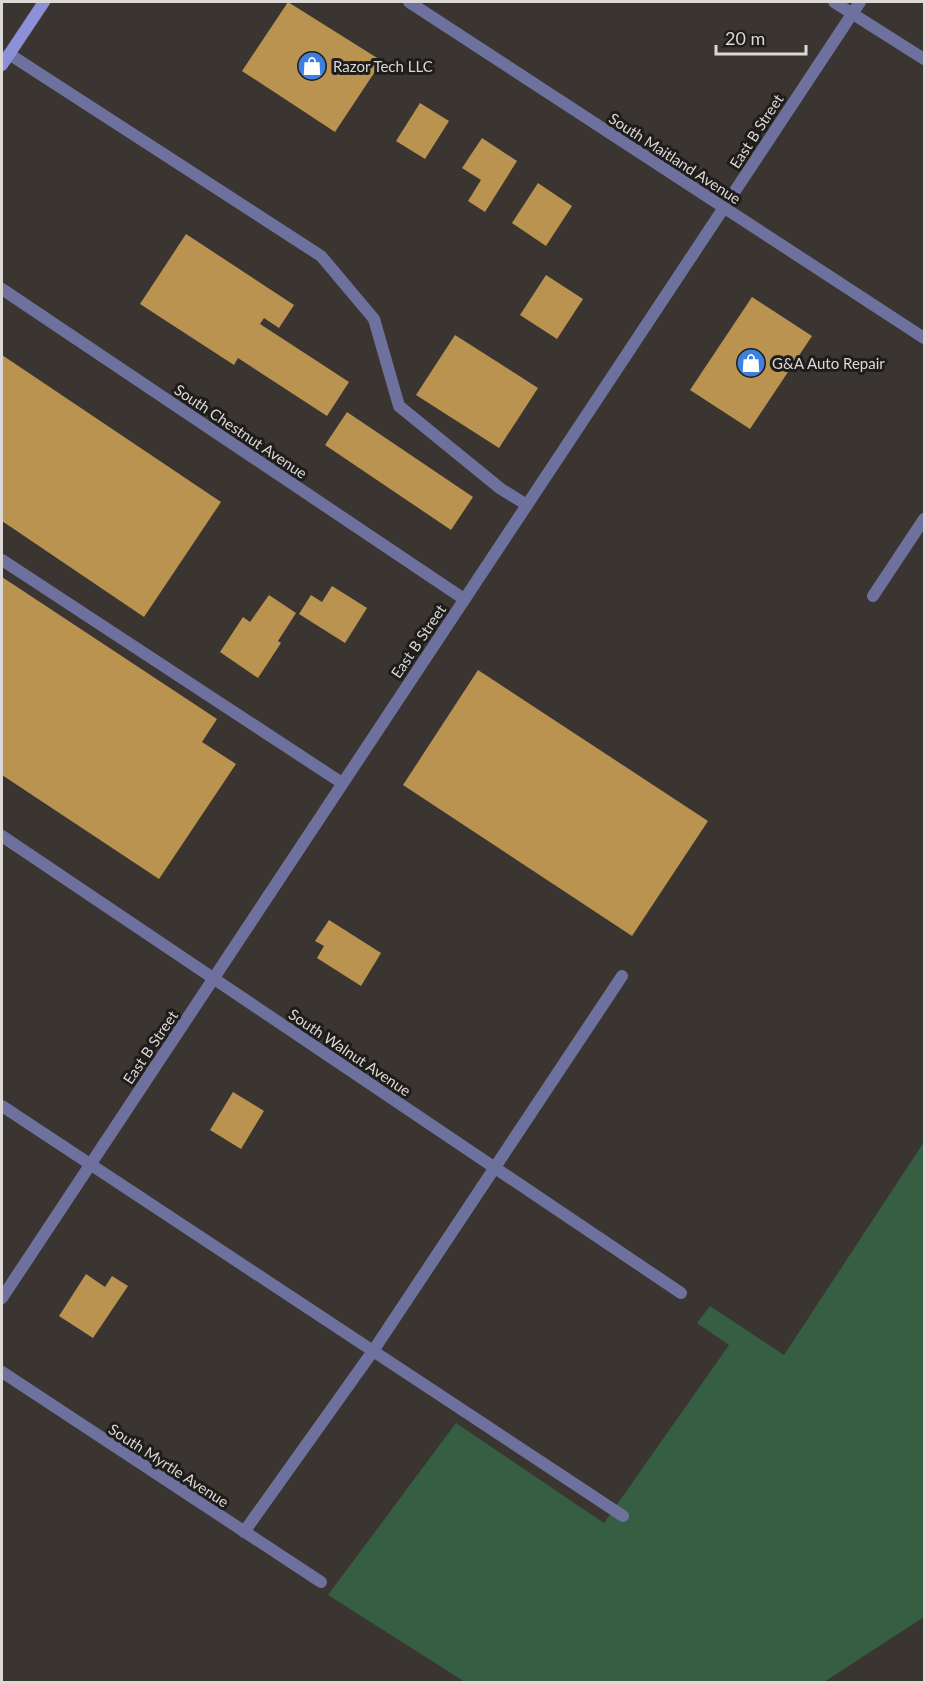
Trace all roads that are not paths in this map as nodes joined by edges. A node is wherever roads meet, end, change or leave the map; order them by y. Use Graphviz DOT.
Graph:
graph roads {
  1 [pos="44,2"];
  2 [pos="409,2"];
  3 [pos="834,2"];
  4 [pos="860,2"];
  5 [pos="852,14"];
  6 [pos="9,54"];
  7 [pos="924,59"];
  8 [pos="2,65"];
  9 [pos="723,208"];
  10 [pos="2,289"];
  11 [pos="924,338"];
  12 [pos="527,504"];
  13 [pos="924,519"];
  14 [pos="2,560"];
  15 [pos="873,596"];
  16 [pos="464,599"];
  17 [pos="342,783"];
  18 [pos="2,836"];
  19 [pos="622,976"];
  20 [pos="213,978"];
  21 [pos="2,1106"];
  22 [pos="90,1165"];
  23 [pos="496,1168"];
  24 [pos="681,1293"];
  25 [pos="2,1298"];
  26 [pos="373,1351"];
  27 [pos="2,1372"];
  28 [pos="623,1516"];
  29 [pos="244,1532"];
  30 [pos="321,1582"];
  1 -- 6 [label="main road"];
  2 -- 9 [label="street, South Maitland Avenue"];
  3 -- 5 [label="street"];
  4 -- 5 [label="street, East B Street"];
  5 -- 7 [label="street"];
  5 -- 9 [label="street, East B Street"];
  6 -- 8 [label="main road"];
  6 -- 12 [label="street"];
  9 -- 11 [label="street, South Maitland Avenue"];
  9 -- 12 [label="street, East B Street"];
  10 -- 16 [label="street, South Chestnut Avenue"];
  12 -- 16 [label="street, East B Street"];
  13 -- 15 [label="street"];
  14 -- 17 [label="street"];
  16 -- 17 [label="street, East B Street"];
  17 -- 20 [label="street, East B Street"];
  18 -- 20 [label="street, South Walnut Avenue"];
  19 -- 23 [label="street"];
  20 -- 22 [label="street, East B Street"];
  20 -- 23 [label="street, South Walnut Avenue"];
  21 -- 22 [label="street"];
  22 -- 25 [label="street, East B Street"];
  22 -- 26 [label="street"];
  23 -- 24 [label="street, South Walnut Avenue"];
  23 -- 26 [label="street"];
  26 -- 28 [label="street"];
  26 -- 29 [label="street"];
  27 -- 29 [label="street, South Myrtle Avenue"];
  29 -- 30 [label="street, South Myrtle Avenue"];
}
